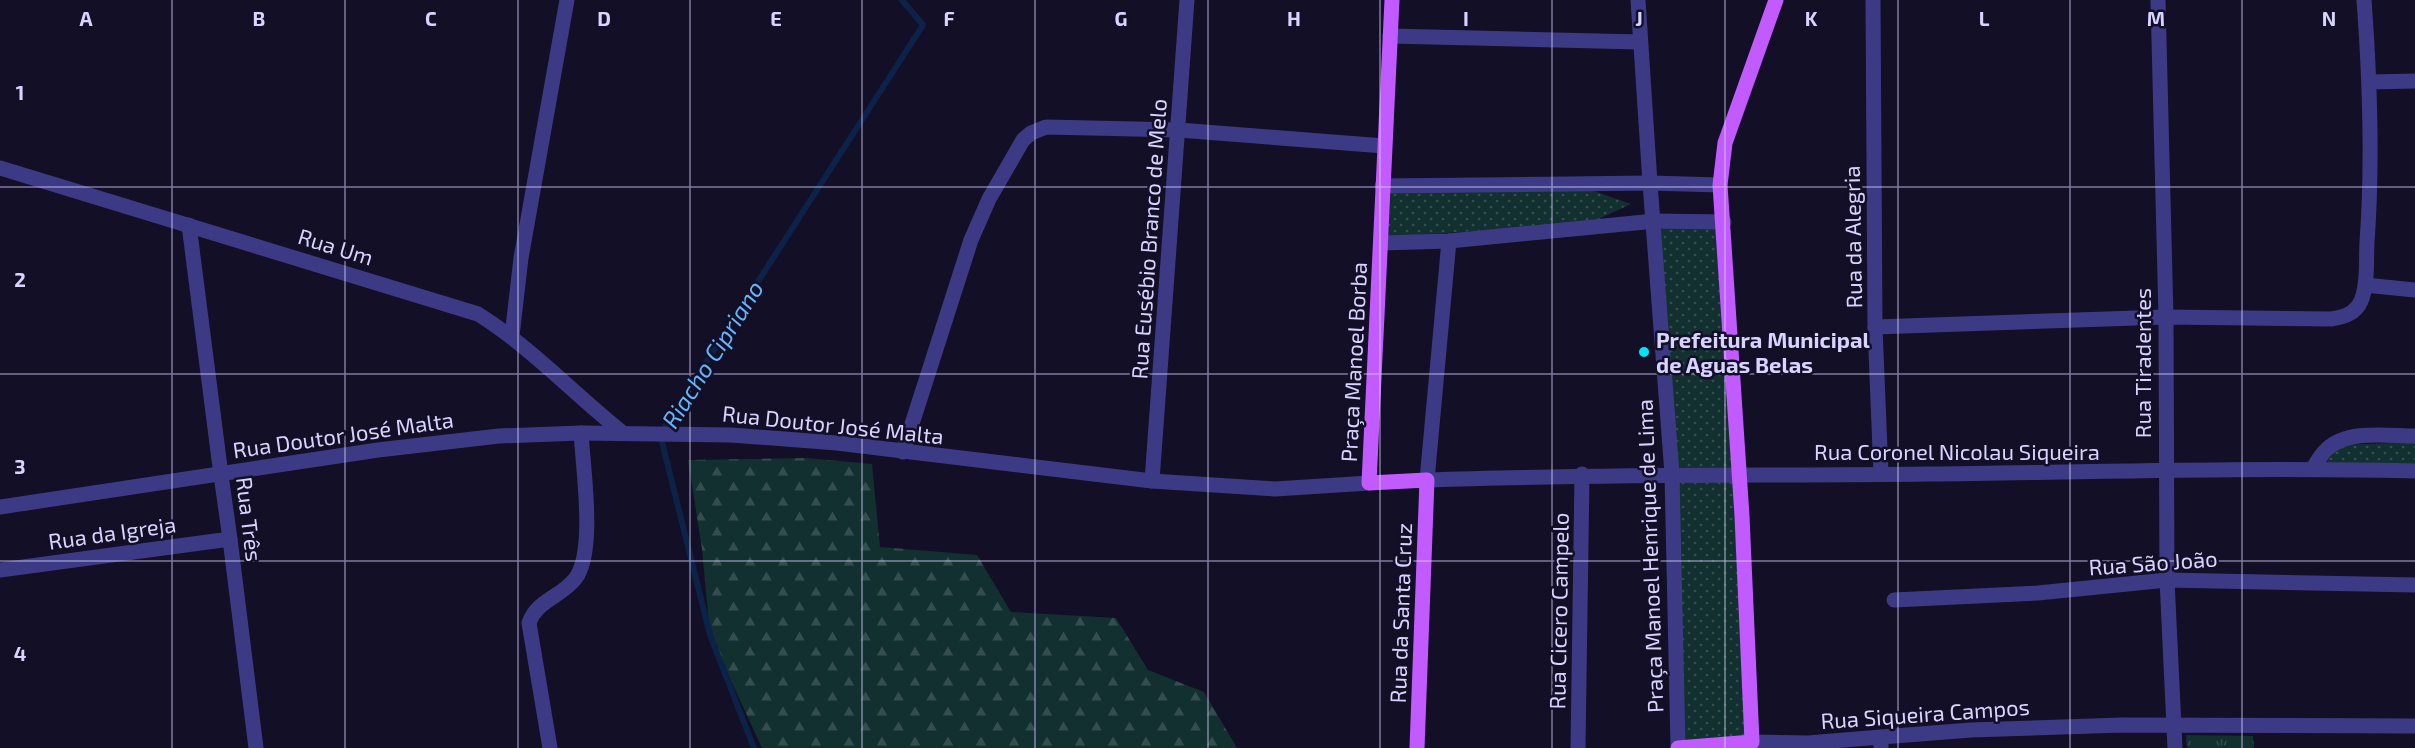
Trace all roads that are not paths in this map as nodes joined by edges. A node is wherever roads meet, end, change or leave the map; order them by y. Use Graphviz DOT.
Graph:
graph roads {
  1 [pos="567,0"];
  2 [pos="1187,0"];
  3 [pos="1392,0"];
  4 [pos="1638,0"];
  5 [pos="1776,0"];
  6 [pos="1874,0"];
  7 [pos="2158,0"];
  8 [pos="2364,0"];
  9 [pos="1390,36"];
  10 [pos="1640,42"];
  11 [pos="2415,81"];
  12 [pos="2370,82"];
  13 [pos="1179,130"];
  14 [pos="1384,146"];
  15 [pos="0,168"];
  16 [pos="1650,183"];
  17 [pos="1720,185"];
  18 [pos="1382,186"];
  19 [pos="1654,221"];
  20 [pos="1724,222"];
  21 [pos="189,225"];
  22 [pos="1449,241"];
  23 [pos="1382,243"];
  24 [pos="2365,285"];
  25 [pos="2415,290"];
  26 [pos="2166,317"];
  27 [pos="1875,327"];
  28 [pos="512,336"];
  29 [pos="581,433"];
  30 [pos="623,433"];
  31 [pos="2415,436"];
  32 [pos="903,452"];
  33 [pos="2313,468"];
  34 [pos="2165,471"];
  35 [pos="2415,471"];
  36 [pos="1582,474"];
  37 [pos="1672,474"];
  38 [pos="1738,474"];
  39 [pos="1881,474"];
  40 [pos="221,475"];
  41 [pos="1427,480"];
  42 [pos="1152,481"];
  43 [pos="1369,483"];
  44 [pos="0,507"];
  45 [pos="230,539"];
  46 [pos="0,570"];
  47 [pos="2167,580"];
  48 [pos="2415,585"];
  49 [pos="1894,600"];
  50 [pos="2174,725"];
  51 [pos="2415,726"];
  52 [pos="1752,742"];
  53 [pos="1881,743"];
  54 [pos="1826,745"];
  55 [pos="1678,747"];
  56 [pos="256,748"];
  57 [pos="550,748"];
  58 [pos="1418,748"];
  59 [pos="1578,748"];
  60 [pos="2175,748"];
  1 -- 28 [label="street"];
  2 -- 13 [label="street, Rua Eusébio Branco de Melo"];
  3 -- 9 [label="main road, Praça Manoel Borba"];
  4 -- 10 [label="street"];
  5 -- 17 [label="main road"];
  6 -- 27 [label="street, Rua da Alegria"];
  7 -- 26 [label="street, Rua Tiradentes"];
  8 -- 12 [label="street"];
  9 -- 10 [label="street"];
  9 -- 14 [label="main road, Praça Manoel Borba"];
  10 -- 16 [label="street"];
  11 -- 12 [label="street"];
  12 -- 24 [label="street"];
  13 -- 14 [label="street"];
  13 -- 32 [label="street"];
  13 -- 42 [label="street, Rua Eusébio Branco de Melo"];
  14 -- 18 [label="main road, Praça Manoel Borba"];
  15 -- 21 [label="street, Rua Um"];
  16 -- 17 [label="street"];
  16 -- 18 [label="street"];
  16 -- 19 [label="street, Praça Manoel Henrique de Lima"];
  17 -- 20 [label="main road"];
  18 -- 23 [label="main road, Praça Manoel Borba"];
  19 -- 20 [label="street"];
  19 -- 22 [label="street"];
  19 -- 37 [label="street, Praça Manoel Henrique de Lima"];
  20 -- 38 [label="main road"];
  21 -- 28 [label="street, Rua Um"];
  21 -- 40 [label="street, Rua Três"];
  22 -- 23 [label="street"];
  22 -- 41 [label="street"];
  23 -- 43 [label="main road, Praça Manoel Borba"];
  24 -- 25 [label="street"];
  24 -- 26 [label="street"];
  26 -- 27 [label="street"];
  26 -- 34 [label="street, Rua Tiradentes"];
  27 -- 39 [label="street, Rua da Alegria"];
  28 -- 30 [label="street, Rua Um"];
  29 -- 30 [label="street, Rua Doutor José Malta"];
  29 -- 40 [label="street, Rua Doutor José Malta"];
  29 -- 57 [label="street"];
  30 -- 32 [label="street, Rua Doutor José Malta"];
  31 -- 33 [label="street"];
  32 -- 42 [label="street, Rua Doutor José Malta"];
  33 -- 34 [label="street, Rua Coronel Nicolau Siqueira"];
  33 -- 35 [label="street, Rua Coronel Nicolau Siqueira"];
  34 -- 39 [label="street, Rua Coronel Nicolau Siqueira"];
  34 -- 47 [label="street, Rua Tiradentes"];
  36 -- 37 [label="street, Rua Coronel Nicolau Siqueira"];
  36 -- 41 [label="street, Rua Coronel Nicolau Siqueira"];
  36 -- 59 [label="street, Rua Cicero Campelo"];
  37 -- 38 [label="street, Rua Coronel Nicolau Siqueira"];
  37 -- 55 [label="street, Praça Manoel Henrique de Lima"];
  38 -- 39 [label="street, Rua Coronel Nicolau Siqueira"];
  38 -- 52 [label="main road"];
  40 -- 44 [label="street, Rua da Igreja"];
  40 -- 45 [label="street, Rua Três"];
  41 -- 43 [label="main road"];
  41 -- 58 [label="main road, Rua da Santa Cruz"];
  42 -- 43 [label="street, Rua Doutor José Malta"];
  45 -- 46 [label="street, Rua da Igreja"];
  45 -- 56 [label="street, Rua Três"];
  47 -- 48 [label="street, Rua São João"];
  47 -- 49 [label="street, Rua São João"];
  47 -- 50 [label="street, Rua Tiradentes"];
  50 -- 51 [label="street"];
  50 -- 53 [label="street, Rua Siqueira Campos"];
  50 -- 60 [label="street, Rua Tiradentes"];
  52 -- 54 [label="street, Rua Siqueira Campos"];
  52 -- 55 [label="main road, Rua Siqueira Campos"];
  53 -- 54 [label="street, Rua Siqueira Campos"];
}
